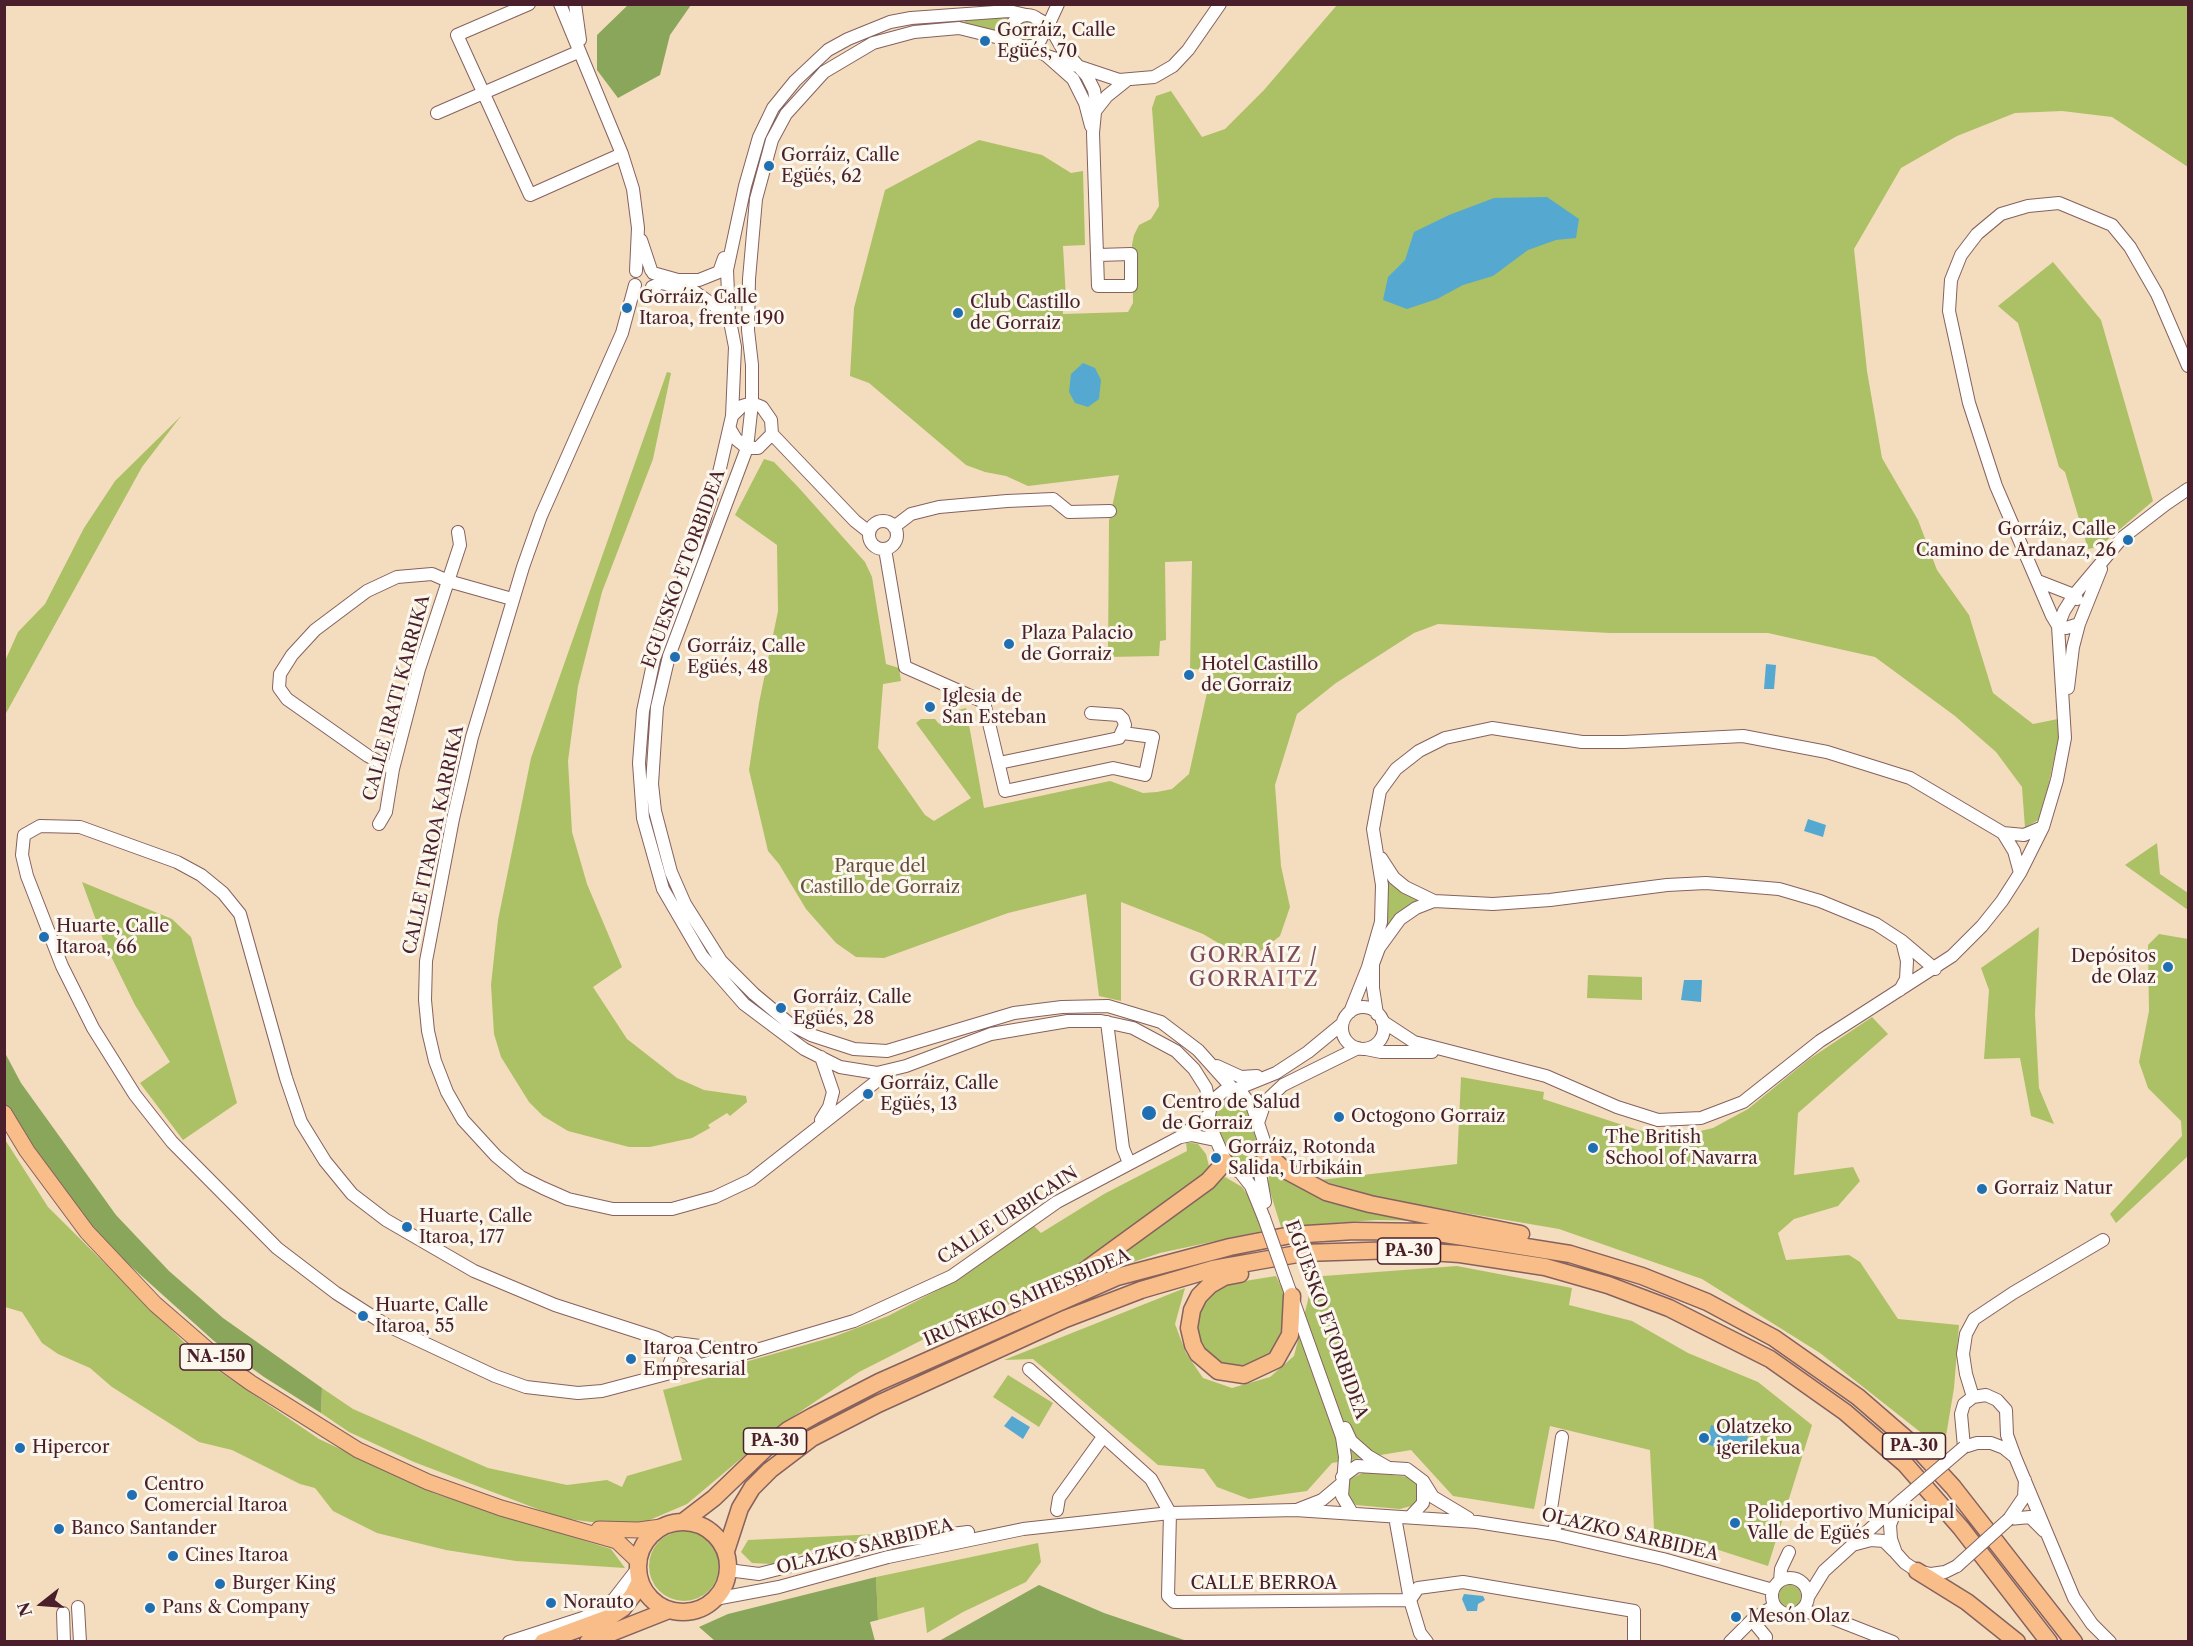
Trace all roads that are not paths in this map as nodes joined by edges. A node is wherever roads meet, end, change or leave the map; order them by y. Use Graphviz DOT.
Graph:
graph roads {
  1 [pos="529,4"];
  2 [pos="560,4"];
  3 [pos="575,4"];
  4 [pos="1058,4"];
  5 [pos="1220,4"];
  6 [pos="1026,13"];
  7 [pos="1049,25"];
  8 [pos="1041,39"];
  9 [pos="1016,42"];
  10 [pos="1030,46"];
  11 [pos="578,52"];
  12 [pos="1047,56"];
  13 [pos="1082,69"];
  14 [pos="586,70"];
  15 [pos="1127,80"];
  16 [pos="484,93"];
  17 [pos="1096,110"];
  18 [pos="437,113"];
  19 [pos="1093,133"];
  20 [pos="622,154"];
  21 [pos="638,228"];
  22 [pos="1098,255"];
  23 [pos="636,271"];
  24 [pos="723,271"];
  25 [pos="652,272"];
  26 [pos="749,279"];
  27 [pos="635,285"];
  28 [pos="652,286"];
  29 [pos="748,300"];
  30 [pos="729,313"];
  31 [pos="2188,366"];
  32 [pos="752,403"];
  33 [pos="731,423"];
  34 [pos="772,434"];
  35 [pos="747,448"];
  36 [pos="2188,489"];
  37 [pos="1110,511"];
  38 [pos="894,527"];
  39 [pos="458,532"];
  40 [pos="869,532"];
  41 [pos="885,549"];
  42 [pos="2106,558"];
  43 [pos="448,581"];
  44 [pos="2038,581"];
  45 [pos="2071,594"];
  46 [pos="512,599"];
  47 [pos="2082,618"];
  48 [pos="2055,621"];
  49 [pos="2065,712"];
  50 [pos="1092,713"];
  51 [pos="1123,733"];
  52 [pos="999,763"];
  53 [pos="393,770"];
  54 [pos="379,824"];
  55 [pos="2043,827"];
  56 [pos="2002,833"];
  57 [pos="1376,849"];
  58 [pos="2020,873"];
  59 [pos="1434,901"];
  60 [pos="1902,941"];
  61 [pos="1935,969"];
  62 [pos="1900,990"];
  63 [pos="1350,1012"];
  64 [pos="1380,1017"];
  65 [pos="1107,1022"];
  66 [pos="1342,1024"];
  67 [pos="1361,1048"];
  68 [pos="857,1050"];
  69 [pos="1452,1052"];
  70 [pos="821,1057"];
  71 [pos="1208,1060"];
  72 [pos="840,1067"];
  73 [pos="890,1071"];
  74 [pos="868,1072"];
  75 [pos="1276,1073"];
  76 [pos="1234,1090"];
  77 [pos="833,1092"];
  78 [pos="853,1097"];
  79 [pos="1209,1111"];
  80 [pos="4,1113"];
  81 [pos="1259,1120"];
  82 [pos="819,1124"];
  83 [pos="1180,1137"];
  84 [pos="1215,1140"];
  85 [pos="1261,1160"];
  86 [pos="1225,1162"];
  87 [pos="1129,1163"];
  88 [pos="1240,1172"];
  89 [pos="1267,1217"];
  90 [pos="2103,1240"];
  91 [pos="1460,1254"];
  92 [pos="1289,1279"];
  93 [pos="1292,1296"];
  94 [pos="1707,1302"];
  95 [pos="668,1343"];
  96 [pos="750,1352"];
  97 [pos="698,1364"];
  98 [pos="1029,1369"];
  99 [pos="666,1373"];
  100 [pos="879,1382"];
  101 [pos="1973,1397"];
  102 [pos="1863,1401"];
  103 [pos="1103,1437"];
  104 [pos="1562,1437"];
  105 [pos="1964,1447"];
  106 [pos="2015,1457"];
  107 [pos="1387,1467"];
  108 [pos="2022,1469"];
  109 [pos="1341,1480"];
  110 [pos="1423,1481"];
  111 [pos="1902,1500"];
  112 [pos="1057,1510"];
  113 [pos="1295,1510"];
  114 [pos="1170,1513"];
  115 [pos="1352,1513"];
  116 [pos="1395,1517"];
  117 [pos="1410,1517"];
  118 [pos="2009,1519"];
  119 [pos="684,1521"];
  120 [pos="1556,1521"];
  121 [pos="1477,1522"];
  122 [pos="1600,1525"];
  123 [pos="661,1527"];
  124 [pos="572,1528"];
  125 [pos="1023,1529"];
  126 [pos="1554,1534"];
  127 [pos="2048,1536"];
  128 [pos="1852,1546"];
  129 [pos="726,1551"];
  130 [pos="1896,1552"];
  131 [pos="639,1570"];
  132 [pos="728,1570"];
  133 [pos="1824,1571"];
  134 [pos="1917,1571"];
  135 [pos="1785,1582"];
  136 [pos="1808,1597"];
  137 [pos="716,1599"];
  138 [pos="1410,1600"];
  139 [pos="1774,1606"];
  140 [pos="78,1607"];
  141 [pos="669,1610"];
  142 [pos="1800,1612"];
  143 [pos="63,1613"];
  144 [pos="1819,1613"];
  145 [pos="1752,1620"];
  146 [pos="64,1641"];
  147 [pos="80,1641"];
  148 [pos="509,1641"];
  149 [pos="543,1641"];
  150 [pos="588,1641"];
  151 [pos="1427,1641"];
  152 [pos="1634,1641"];
  153 [pos="1730,1641"];
  154 [pos="1765,1641"];
  155 [pos="1893,1641"];
  156 [pos="2018,1641"];
  157 [pos="2049,1641"];
  158 [pos="2074,1641"];
  159 [pos="2084,1641"];
  160 [pos="2110,1641"];
  1 -- 16 [label="street"];
  2 -- 11 [label="street"];
  3 -- 14 [label="street"];
  4 -- 7 [label="street"];
  5 -- 15 [label="street"];
  6 -- 7 [label="street"];
  6 -- 8 [label="street"];
  6 -- 9 [label="street"];
  6 -- 24 [label="street, EGUESKO ETORBIDEA"];
  7 -- 8 [label="street"];
  7 -- 13 [label="street"];
  8 -- 10 [label="street"];
  9 -- 10 [label="street"];
  9 -- 26 [label="street, EGUESKO ETORBIDEA"];
  10 -- 12 [label="street"];
  11 -- 14 [label="street"];
  11 -- 16 [label="street"];
  12 -- 13 [label="street"];
  12 -- 19 [label="street"];
  13 -- 15 [label="street"];
  13 -- 17 [label="street"];
  14 -- 20 [label="street"];
  15 -- 17 [label="street"];
  16 -- 18 [label="street"];
  16 -- 20 [label="street"];
  17 -- 19 [label="street"];
  19 -- 22 [label="street"];
  20 -- 21 [label="street"];
  21 -- 23 [label="street"];
  21 -- 25 [label="street"];
  23 -- 25 [label="street"];
  23 -- 27 [label="street"];
  24 -- 25 [label="street"];
  24 -- 26 [label="street"];
  24 -- 30 [label="street, EGUESKO ETORBIDEA"];
  25 -- 28 [label="street"];
  26 -- 29 [label="street, EGUESKO ETORBIDEA"];
  27 -- 28 [label="street"];
  27 -- 46 [label="street, CALLE ITAROA KARRIKA"];
  28 -- 30 [label="street"];
  29 -- 30 [label="street"];
  29 -- 32 [label="street, EGUESKO ETORBIDEA"];
  30 -- 33 [label="street, EGUESKO ETORBIDEA"];
  31 -- 44 [label="street"];
  32 -- 33 [label="street"];
  32 -- 34 [label="street"];
  32 -- 35 [label="street, EGUESKO ETORBIDEA"];
  33 -- 35 [label="street"];
  33 -- 70 [label="street, EGUESKO ETORBIDEA"];
  34 -- 35 [label="street"];
  34 -- 40 [label="street"];
  35 -- 68 [label="street, EGUESKO ETORBIDEA"];
  36 -- 42 [label="street"];
  37 -- 38 [label="street"];
  38 -- 40 [label="street"];
  38 -- 41 [label="street"];
  39 -- 43 [label="street, CALLE IRATI KARRIKA"];
  40 -- 41 [label="street"];
  41 -- 52 [label="street"];
  42 -- 45 [label="street"];
  42 -- 47 [label="street"];
  43 -- 46 [label="street"];
  43 -- 53 [label="street, CALLE IRATI KARRIKA"];
  43 -- 53 [label="street"];
  44 -- 45 [label="street"];
  44 -- 48 [label="street"];
  45 -- 47 [label="street"];
  45 -- 48 [label="street"];
  46 -- 82 [label="street, CALLE ITAROA KARRIKA"];
  47 -- 48 [label="street"];
  47 -- 49 [label="street"];
  48 -- 49 [label="street"];
  49 -- 55 [label="street"];
  50 -- 51 [label="street"];
  51 -- 52 [label="street"];
  51 -- 52 [label="street"];
  53 -- 54 [label="street, CALLE IRATI KARRIKA"];
  55 -- 56 [label="street"];
  55 -- 58 [label="street"];
  56 -- 57 [label="street"];
  56 -- 58 [label="street"];
  57 -- 59 [label="street"];
  57 -- 63 [label="street"];
  58 -- 61 [label="street"];
  59 -- 60 [label="street"];
  59 -- 64 [label="street"];
  60 -- 61 [label="street"];
  60 -- 62 [label="street"];
  61 -- 62 [label="street"];
  62 -- 69 [label="street"];
  63 -- 64 [label="street"];
  63 -- 66 [label="street"];
  64 -- 67 [label="street"];
  64 -- 69 [label="street"];
  65 -- 73 [label="street, EGUESKO ETORBIDEA"];
  65 -- 79 [label="street, EGUESKO ETORBIDEA"];
  65 -- 87 [label="street"];
  66 -- 67 [label="street"];
  66 -- 75 [label="street"];
  67 -- 69 [label="street"];
  67 -- 81 [label="street"];
  68 -- 71 [label="street, EGUESKO ETORBIDEA"];
  68 -- 72 [label="street"];
  68 -- 74 [label="street"];
  70 -- 72 [label="street, EGUESKO ETORBIDEA"];
  70 -- 77 [label="street"];
  71 -- 75 [label="street"];
  71 -- 76 [label="street, EGUESKO ETORBIDEA"];
  72 -- 74 [label="street, EGUESKO ETORBIDEA"];
  72 -- 77 [label="street, CALLE ITAROA KARRIKA"];
  73 -- 74 [label="street, EGUESKO ETORBIDEA"];
  73 -- 78 [label="street, CALLE ITAROA KARRIKA"];
  74 -- 78 [label="street, CALLE ITAROA KARRIKA"];
  75 -- 76 [label="street"];
  76 -- 79 [label="street"];
  76 -- 81 [label="street"];
  77 -- 82 [label="street, CALLE ITAROA KARRIKA"];
  78 -- 82 [label="street, CALLE ITAROA KARRIKA"];
  79 -- 83 [label="street, CALLE URBICAIN"];
  79 -- 84 [label="street"];
  80 -- 124 [label="main road, NA-150"];
  81 -- 85 [label="street"];
  83 -- 84 [label="street"];
  83 -- 87 [label="street, CALLE URBICAIN"];
  84 -- 86 [label="street"];
  85 -- 88 [label="street"];
  85 -- 89 [label="street, EGUESKO ETORBIDEA"];
  85 -- 94 [label="highway"];
  86 -- 88 [label="street"];
  86 -- 100 [label="highway"];
  87 -- 96 [label="street, CALLE URBICAIN"];
  88 -- 89 [label="street, EGUESKO ETORBIDEA"];
  89 -- 92 [label="street, EGUESKO ETORBIDEA, bridge"];
  90 -- 101 [label="street"];
  91 -- 93 [label="highway"];
  91 -- 129 [label="highway, IRUÑEKO SAIHESBIDEA / PA-30"];
  91 -- 157 [label="highway, IRUÑEKO SAIHESBIDEA / PA-30"];
  92 -- 93 [label="street, EGUESKO ETORBIDEA"];
  92 -- 107 [label="street, EGUESKO ETORBIDEA"];
  93 -- 109 [label="street, EGUESKO ETORBIDEA"];
  94 -- 100 [label="highway, IRUÑEKO SAIHESBIDEA / PA-30"];
  94 -- 102 [label="highway, IRUÑEKO SAIHESBIDEA / PA-30"];
  95 -- 96 [label="street"];
  95 -- 97 [label="street"];
  95 -- 99 [label="street"];
  95 -- 99 [label="street, CALLE URBICAIN"];
  96 -- 97 [label="street, CALLE URBICAIN"];
  97 -- 99 [label="street, CALLE URBICAIN"];
  98 -- 103 [label="street"];
  100 -- 119 [label="highway, IRUÑEKO SAIHESBIDEA / PA-30"];
  101 -- 105 [label="street"];
  101 -- 106 [label="street"];
  102 -- 158 [label="highway, IRUÑEKO SAIHESBIDEA / PA-30"];
  102 -- 159 [label="highway"];
  103 -- 112 [label="street"];
  103 -- 114 [label="street"];
  104 -- 120 [label="street"];
  105 -- 106 [label="street"];
  105 -- 111 [label="street, bridge"];
  106 -- 108 [label="street"];
  107 -- 109 [label="street"];
  107 -- 110 [label="street"];
  108 -- 118 [label="street"];
  108 -- 127 [label="street"];
  109 -- 113 [label="street, OLAZKO SARBIDEA"];
  109 -- 115 [label="street"];
  110 -- 117 [label="street"];
  110 -- 121 [label="street, OLAZKO SARBIDEA"];
  111 -- 128 [label="street"];
  111 -- 130 [label="street"];
  113 -- 114 [label="street, OLAZKO SARBIDEA"];
  113 -- 115 [label="street, OLAZKO SARBIDEA"];
  114 -- 125 [label="street, OLAZKO SARBIDEA"];
  114 -- 138 [label="street, CALLE BERROA"];
  115 -- 116 [label="street"];
  116 -- 117 [label="street"];
  116 -- 138 [label="street"];
  117 -- 121 [label="street, OLAZKO SARBIDEA"];
  118 -- 127 [label="street"];
  118 -- 134 [label="street, bridge"];
  119 -- 123 [label="highway, PA-30"];
  119 -- 129 [label="highway"];
  120 -- 122 [label="street"];
  120 -- 126 [label="street"];
  121 -- 126 [label="street, OLAZKO SARBIDEA"];
  123 -- 124 [label="main road"];
  123 -- 131 [label="highway"];
  124 -- 131 [label="main road"];
  125 -- 132 [label="street, OLAZKO SARBIDEA"];
  125 -- 137 [label="street, OLAZKO SARBIDEA"];
  126 -- 135 [label="street, OLAZKO SARBIDEA"];
  127 -- 160 [label="street"];
  128 -- 130 [label="street"];
  128 -- 133 [label="street"];
  129 -- 132 [label="highway, PA-30"];
  130 -- 134 [label="street"];
  131 -- 141 [label="highway"];
  131 -- 148 [label="street"];
  131 -- 149 [label="highway"];
  132 -- 137 [label="highway, PA-30"];
  133 -- 135 [label="street"];
  133 -- 136 [label="street"];
  134 -- 156 [label="highway"];
  135 -- 136 [label="street"];
  135 -- 139 [label="street"];
  136 -- 142 [label="street"];
  136 -- 144 [label="street"];
  137 -- 141 [label="highway"];
  138 -- 151 [label="street"];
  138 -- 152 [label="street"];
  139 -- 142 [label="street"];
  139 -- 145 [label="street"];
  140 -- 147 [label="street"];
  141 -- 150 [label="highway"];
  142 -- 144 [label="street"];
  143 -- 146 [label="street"];
  144 -- 155 [label="street"];
  145 -- 153 [label="street"];
  145 -- 154 [label="street"];
}
